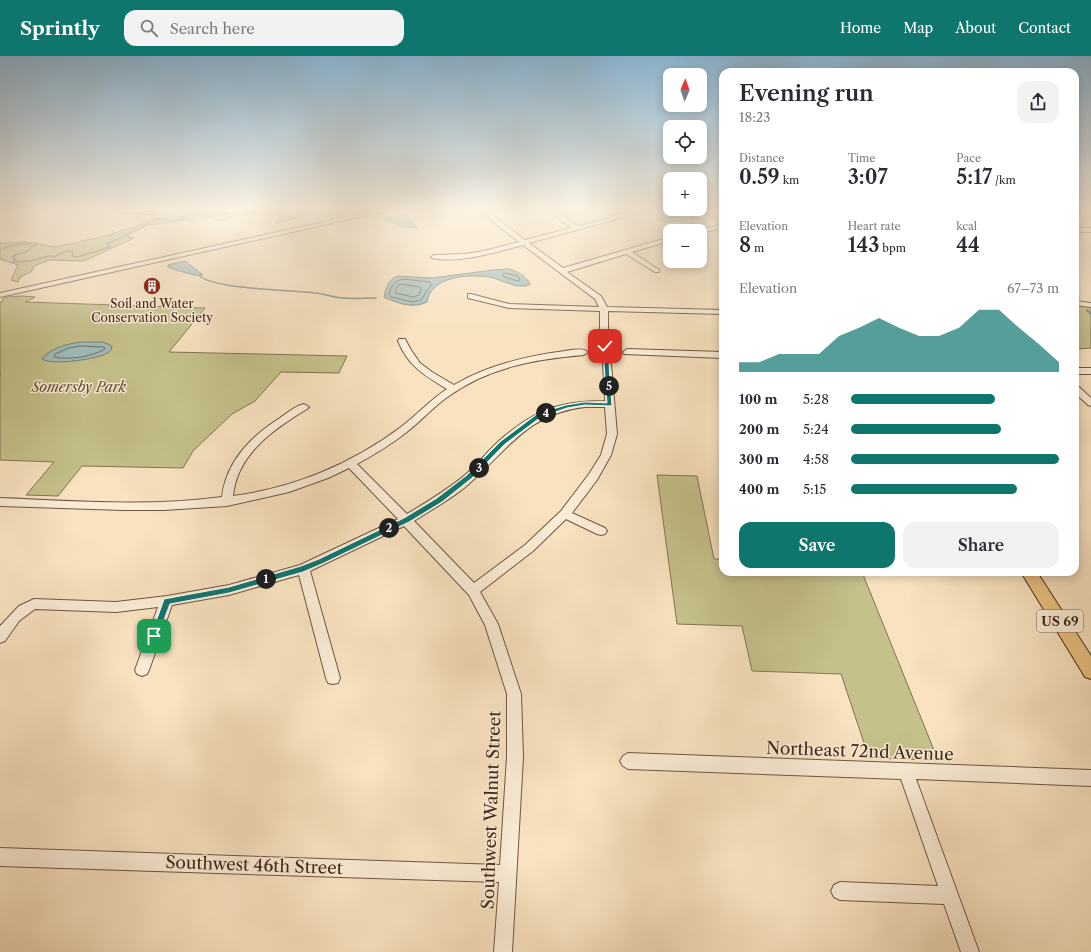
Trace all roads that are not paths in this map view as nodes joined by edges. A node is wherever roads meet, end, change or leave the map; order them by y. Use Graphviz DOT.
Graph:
graph roads {
  1 [pos="201,251"];
  2 [pos="490,251"];
  3 [pos="536,251"];
  4 [pos="631,251"];
  5 [pos="627,252"];
  6 [pos="434,257"];
  7 [pos="562,270"];
  8 [pos="657,271"];
  9 [pos="0,295"];
  10 [pos="472,296"];
  11 [pos="1079,304"];
  12 [pos="1091,305"];
  13 [pos="604,309"];
  14 [pos="719,312"];
  15 [pos="402,341"];
  16 [pos="606,352"];
  17 [pos="719,355"];
  18 [pos="1079,371"];
  19 [pos="1091,371"];
  20 [pos="453,388"];
  21 [pos="1079,392"];
  22 [pos="1091,403"];
  23 [pos="610,404"];
  24 [pos="304,406"];
  25 [pos="350,463"];
  26 [pos="0,502"];
  27 [pos="227,502"];
  28 [pos="566,514"];
  29 [pos="406,520"];
  30 [pos="601,531"];
  31 [pos="303,569"];
  32 [pos="1032,576"];
  33 [pos="473,591"];
  34 [pos="167,601"];
  35 [pos="0,637"];
  36 [pos="142,670"];
  37 [pos="1091,671"];
  38 [pos="333,678"];
  39 [pos="628,761"];
  40 [pos="906,772"];
  41 [pos="1091,778"];
  42 [pos="0,858"];
  43 [pos="508,874"];
  44 [pos="840,891"];
  45 [pos="950,895"];
  46 [pos="503,952"];
  47 [pos="970,952"];
  1 -- 9 [label="street"];
  2 -- 6 [label="street"];
  3 -- 7 [label="street"];
  4 -- 5 [label="street"];
  5 -- 7 [label="street"];
  5 -- 8 [label="street"];
  7 -- 13 [label="street"];
  10 -- 13 [label="street"];
  11 -- 12 [label="street"];
  13 -- 14 [label="street"];
  13 -- 16 [label="street"];
  15 -- 20 [label="street"];
  16 -- 17 [label="street"];
  16 -- 20 [label="street"];
  16 -- 23 [label="street"];
  18 -- 19 [label="street"];
  20 -- 25 [label="street"];
  21 -- 22 [label="street"];
  23 -- 28 [label="street"];
  23 -- 29 [label="street"];
  24 -- 27 [label="street"];
  25 -- 27 [label="street"];
  25 -- 29 [label="street, Southwest Walnut Street"];
  26 -- 27 [label="street"];
  28 -- 30 [label="street"];
  28 -- 33 [label="street"];
  29 -- 31 [label="street"];
  29 -- 33 [label="street, Southwest Walnut Street"];
  31 -- 34 [label="street"];
  31 -- 38 [label="street"];
  32 -- 37 [label="main road, US 69"];
  33 -- 43 [label="street, Southwest Walnut Street"];
  34 -- 35 [label="street"];
  34 -- 36 [label="street"];
  39 -- 40 [label="street, Northeast 72nd Avenue"];
  40 -- 41 [label="street, Northeast 72nd Avenue"];
  40 -- 45 [label="street"];
  42 -- 43 [label="street, Southwest 46th Street"];
  43 -- 46 [label="street, Southwest Walnut Street"];
  44 -- 45 [label="street"];
  45 -- 47 [label="street"];
}
